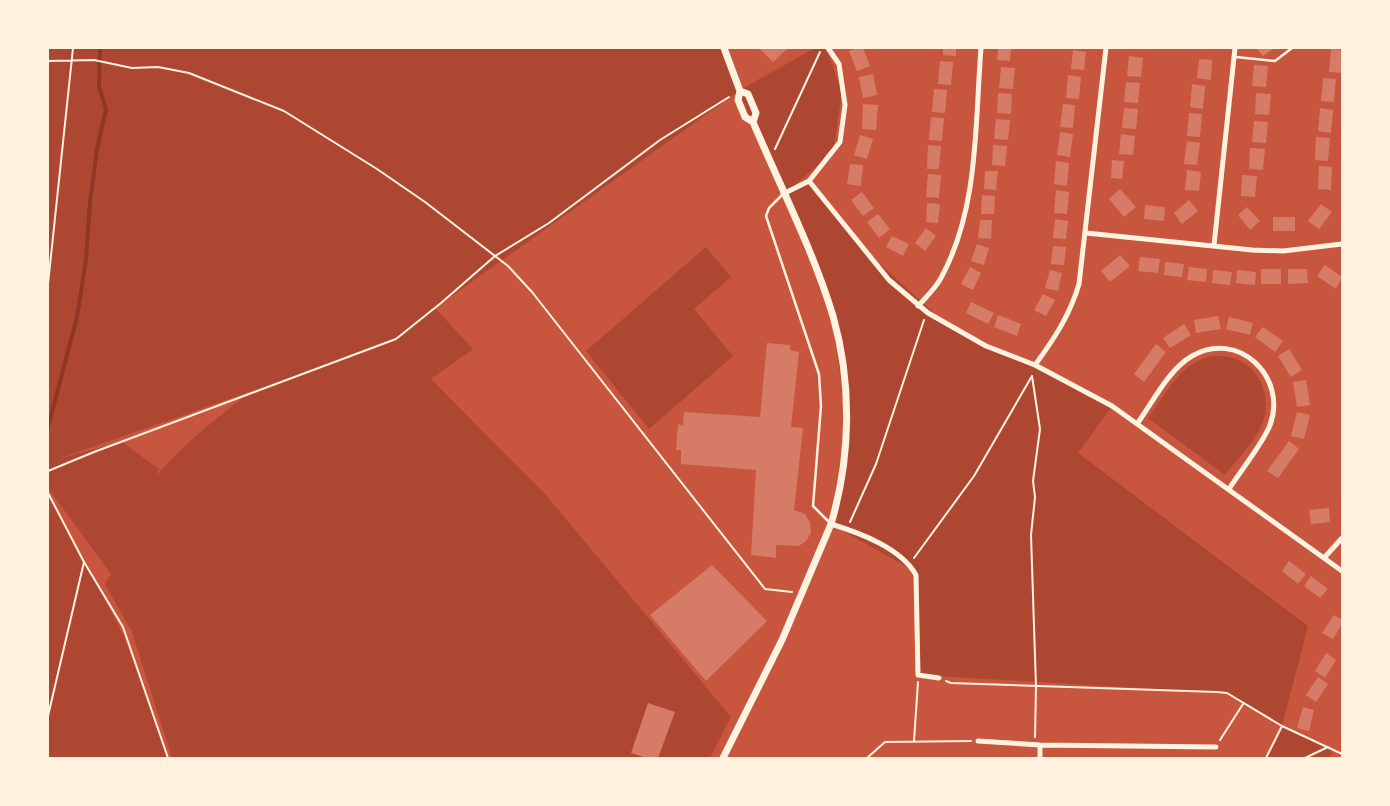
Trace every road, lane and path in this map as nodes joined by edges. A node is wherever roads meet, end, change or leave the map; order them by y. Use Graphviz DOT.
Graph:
graph roads {
  1 [pos="73,48"];
  2 [pos="724,48"];
  3 [pos="822,48"];
  4 [pos="828,48"];
  5 [pos="981,48"];
  6 [pos="1106,48"];
  7 [pos="1235,48"];
  8 [pos="1292,48"];
  9 [pos="1234,56"];
  10 [pos="72,59"];
  11 [pos="48,61"];
  12 [pos="740,91"];
  13 [pos="753,122"];
  14 [pos="766,154"];
  15 [pos="809,181"];
  16 [pos="783,194"];
  17 [pos="1086,233"];
  18 [pos="1342,244"];
  19 [pos="1214,245"];
  20 [pos="495,256"];
  21 [pos="48,284"];
  22 [pos="918,306"];
  23 [pos="928,313"];
  24 [pos="1035,365"];
  25 [pos="1032,376"];
  26 [pos="1137,424"];
  27 [pos="48,472"];
  28 [pos="1228,489"];
  29 [pos="48,493"];
  30 [pos="831,524"];
  31 [pos="846,529"];
  32 [pos="1342,538"];
  33 [pos="1324,558"];
  34 [pos="84,562"];
  35 [pos="909,564"];
  36 [pos="1342,571"];
  37 [pos="803,593"];
  38 [pos="918,675"];
  39 [pos="939,678"];
  40 [pos="1036,687"];
  41 [pos="1243,704"];
  42 [pos="48,716"];
  43 [pos="1282,726"];
  44 [pos="914,741"];
  45 [pos="978,742"];
  46 [pos="1037,745"];
  47 [pos="1216,747"];
  48 [pos="1328,747"];
  49 [pos="1342,754"];
  50 [pos="168,758"];
  51 [pos="723,758"];
  52 [pos="867,758"];
  53 [pos="1040,758"];
  54 [pos="1266,758"];
  55 [pos="1304,758"];
  1 -- 10 [label="path"];
  2 -- 12 [label="street"];
  3 -- 14 [label="path"];
  4 -- 15 [label="street"];
  5 -- 22 [label="street"];
  6 -- 17 [label="street"];
  7 -- 9 [label="street"];
  8 -- 9 [label="lane"];
  9 -- 19 [label="street"];
  10 -- 11 [label="path"];
  10 -- 20 [label="path"];
  10 -- 21 [label="path"];
  12 -- 13 [label="street"];
  12 -- 13 [label="street"];
  12 -- 20 [label="path"];
  13 -- 14 [label="street"];
  14 -- 16 [label="street"];
  15 -- 16 [label="street"];
  15 -- 22 [label="street"];
  16 -- 30 [label="street"];
  16 -- 30 [label="lane"];
  17 -- 19 [label="street"];
  17 -- 24 [label="street"];
  18 -- 19 [label="street"];
  20 -- 27 [label="path"];
  20 -- 37 [label="path"];
  22 -- 23 [label="street"];
  23 -- 24 [label="street"];
  23 -- 31 [label="path"];
  24 -- 25 [label="path"];
  24 -- 26 [label="street"];
  25 -- 35 [label="path"];
  25 -- 40 [label="path"];
  26 -- 28 [label="street"];
  26 -- 28 [label="street"];
  28 -- 33 [label="street"];
  29 -- 34 [label="path"];
  30 -- 31 [label="street"];
  30 -- 37 [label="street"];
  31 -- 35 [label="street"];
  32 -- 33 [label="street"];
  33 -- 36 [label="street"];
  34 -- 42 [label="path"];
  34 -- 50 [label="path"];
  35 -- 38 [label="street"];
  37 -- 51 [label="street"];
  38 -- 39 [label="street"];
  38 -- 44 [label="path"];
  39 -- 40 [label="path"];
  40 -- 41 [label="path"];
  40 -- 46 [label="path"];
  41 -- 43 [label="path"];
  41 -- 47 [label="path"];
  43 -- 48 [label="path"];
  43 -- 54 [label="path"];
  44 -- 45 [label="path"];
  44 -- 52 [label="path"];
  45 -- 46 [label="street"];
  46 -- 47 [label="street"];
  46 -- 53 [label="street"];
  48 -- 49 [label="path"];
  48 -- 55 [label="path"];
}
